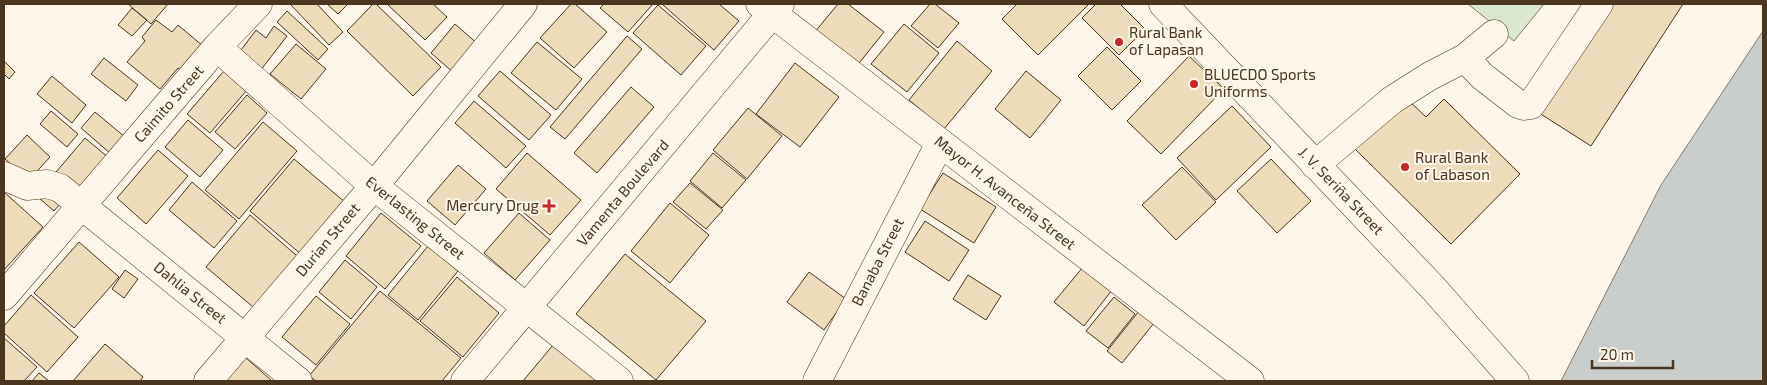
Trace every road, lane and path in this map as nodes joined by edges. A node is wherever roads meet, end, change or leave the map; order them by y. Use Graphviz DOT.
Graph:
graph roads {
  1 [pos="258,4"];
  2 [pos="523,4"];
  3 [pos="1163,4"];
  4 [pos="1599,4"];
  5 [pos="770,7"];
  6 [pos="1494,34"];
  7 [pos="217,47"];
  8 [pos="1465,58"];
  9 [pos="940,143"];
  10 [pos="1315,164"];
  11 [pos="4,176"];
  12 [pos="374,186"];
  13 [pos="82,205"];
  14 [pos="4,296"];
  15 [pos="527,308"];
  16 [pos="245,338"];
  17 [pos="208,381"];
  18 [pos="298,381"];
  19 [pos="465,381"];
  20 [pos="619,381"];
  21 [pos="817,381"];
  22 [pos="1250,381"];
  23 [pos="1515,381"];
  1 -- 7 [label="street, Caimito Street"];
  2 -- 12 [label="street, Durian Street"];
  3 -- 10 [label="street, J. V. Seriña Street"];
  4 -- 8 [label="street"];
  5 -- 9 [label="street, Mayor H. Avanceña Street"];
  5 -- 15 [label="street, Vamenta Boulevard"];
  6 -- 8 [label="street"];
  7 -- 12 [label="street, Everlasting Street"];
  7 -- 13 [label="street, Caimito Street"];
  8 -- 10 [label="street"];
  9 -- 21 [label="street, Banaba Street"];
  9 -- 22 [label="street, Mayor H. Avanceña Street"];
  10 -- 23 [label="street, J. V. Seriña Street"];
  11 -- 13 [label="street, Dahlia Street"];
  12 -- 15 [label="street, Everlasting Street"];
  12 -- 16 [label="street, Durian Street"];
  13 -- 14 [label="street, Caimito Street"];
  13 -- 16 [label="street, Dahlia Street"];
  15 -- 19 [label="street, Vamenta Boulevard"];
  15 -- 20 [label="street, Everlasting Street"];
  16 -- 17 [label="street, Durian Street"];
  16 -- 18 [label="street, Dahlia Street"];
}
